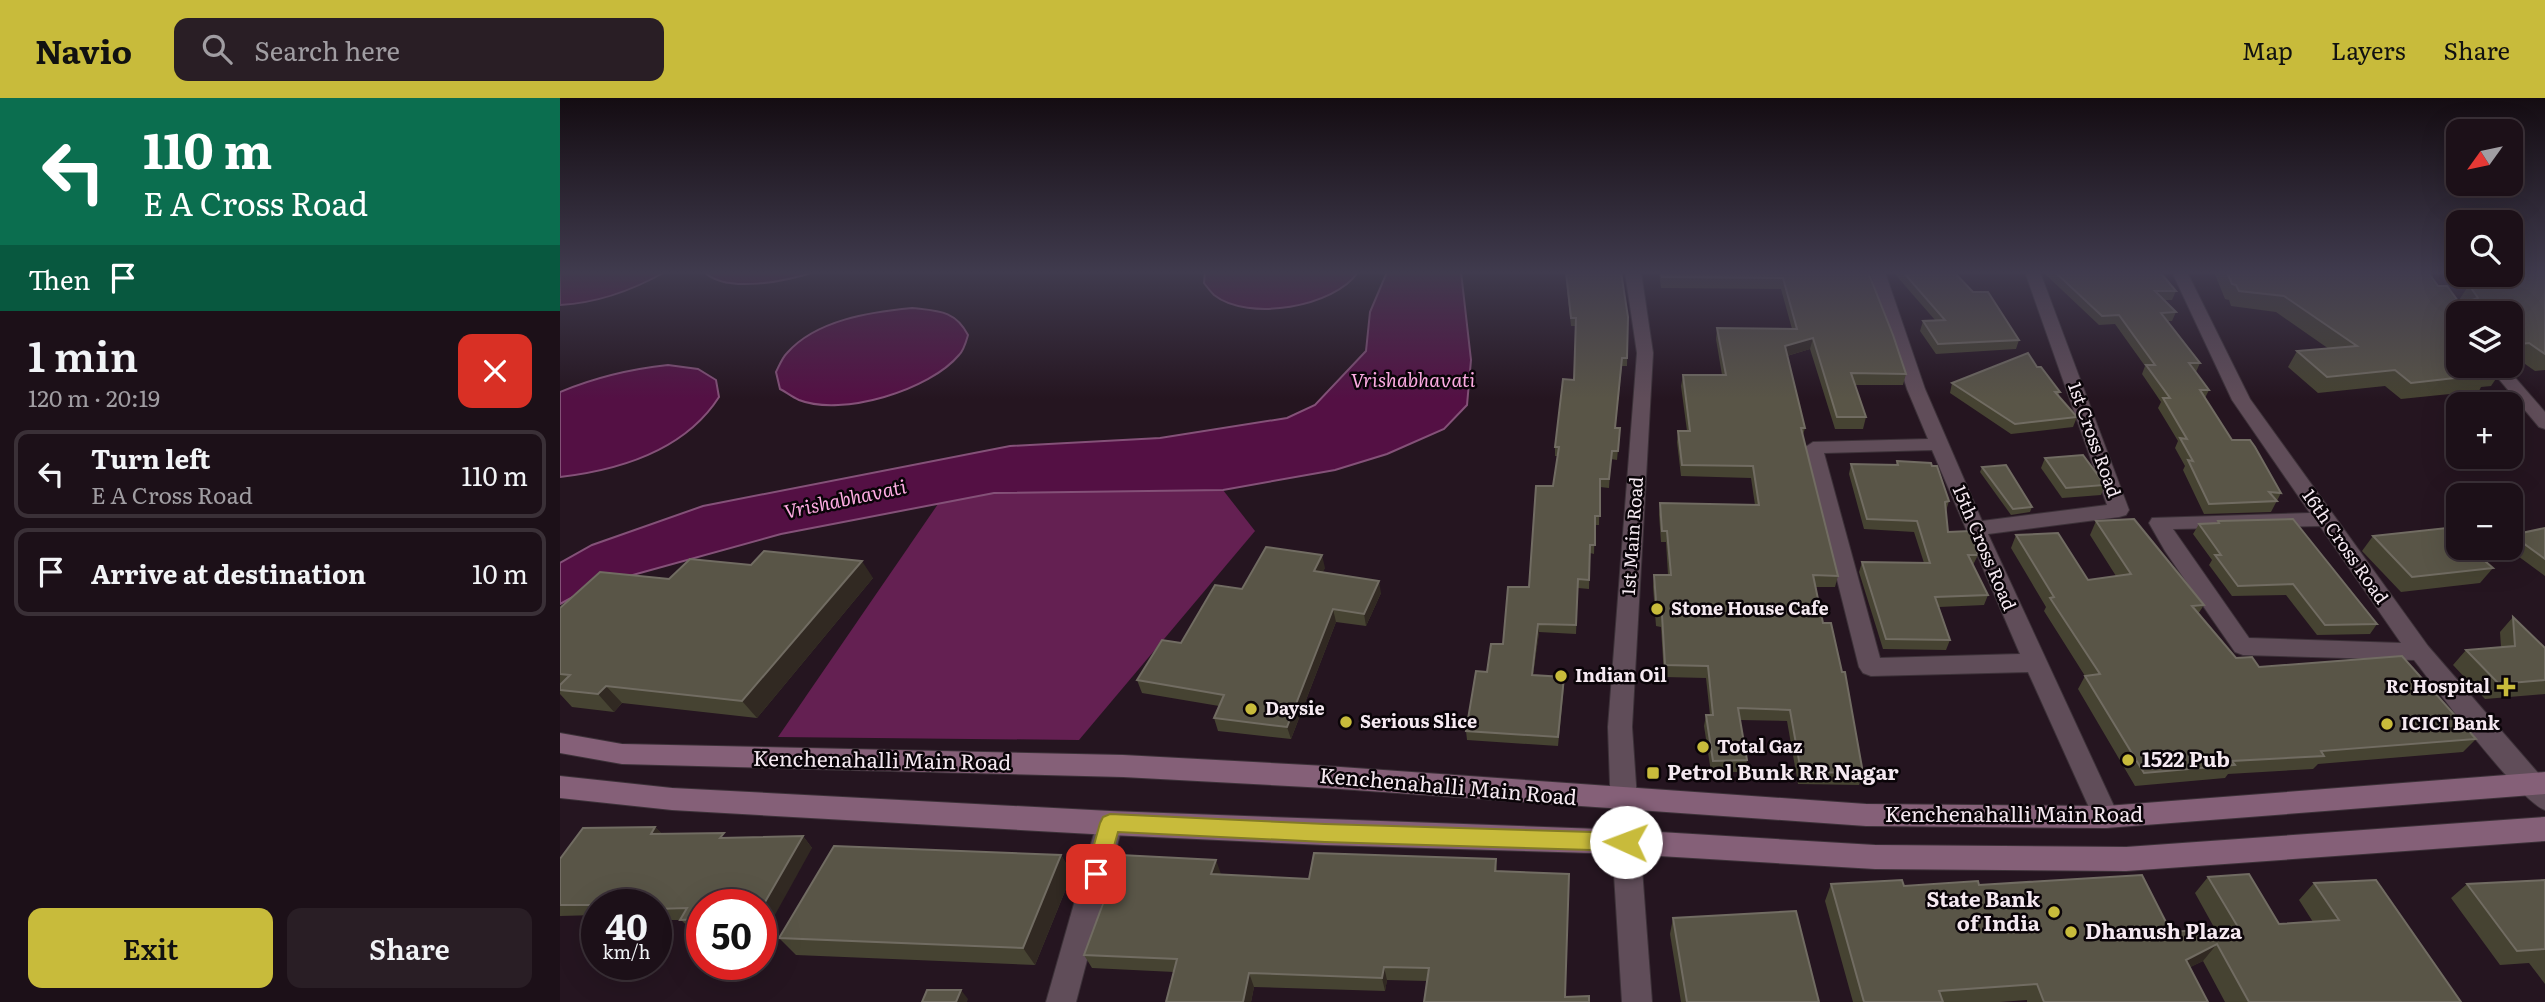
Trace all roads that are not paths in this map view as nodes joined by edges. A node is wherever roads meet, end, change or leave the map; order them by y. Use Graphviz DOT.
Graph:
graph roads {
  1 [pos="1639,314"];
  2 [pos="1891,314"];
  3 [pos="2047,314"];
  4 [pos="2199,314"];
  5 [pos="2506,378"];
  6 [pos="2545,423"];
  7 [pos="1940,444"];
  8 [pos="2325,519"];
  9 [pos="1975,529"];
  10 [pos="2420,652"];
  11 [pos="2033,663"];
  12 [pos="560,743"];
  13 [pos="560,786"];
  14 [pos="2541,789"];
  15 [pos="1624,800"];
  16 [pos="2106,817"];
  17 [pos="1110,823"];
  18 [pos="2545,829"];
  19 [pos="1626,842"];
  20 [pos="1061,1002"];
  21 [pos="1637,1002"];
  1 -- 15 [label="street, 1st Main Road"];
  2 -- 7 [label="street, 15th Cross Road"];
  3 -- 9 [label="street, 1st Cross Road"];
  4 -- 8 [label="street, 16th Cross Road"];
  5 -- 6 [label="street"];
  7 -- 9 [label="street, 15th Cross Road"];
  7 -- 11 [label="street"];
  8 -- 10 [label="street, 16th Cross Road"];
  8 -- 10 [label="street"];
  9 -- 11 [label="street, 15th Cross Road"];
  10 -- 14 [label="street, 16th Cross Road"];
  11 -- 16 [label="street, 15th Cross Road"];
  12 -- 15 [label="main road, Kenchenahalli Main Road"];
  13 -- 17 [label="main road"];
  14 -- 16 [label="main road, Kenchenahalli Main Road"];
  15 -- 16 [label="main road, Kenchenahalli Main Road"];
  15 -- 19 [label="street, 1st Main Road"];
  17 -- 19 [label="main road"];
  17 -- 20 [label="street"];
  18 -- 19 [label="main road"];
  19 -- 21 [label="street, 1st Main Road"];
}
